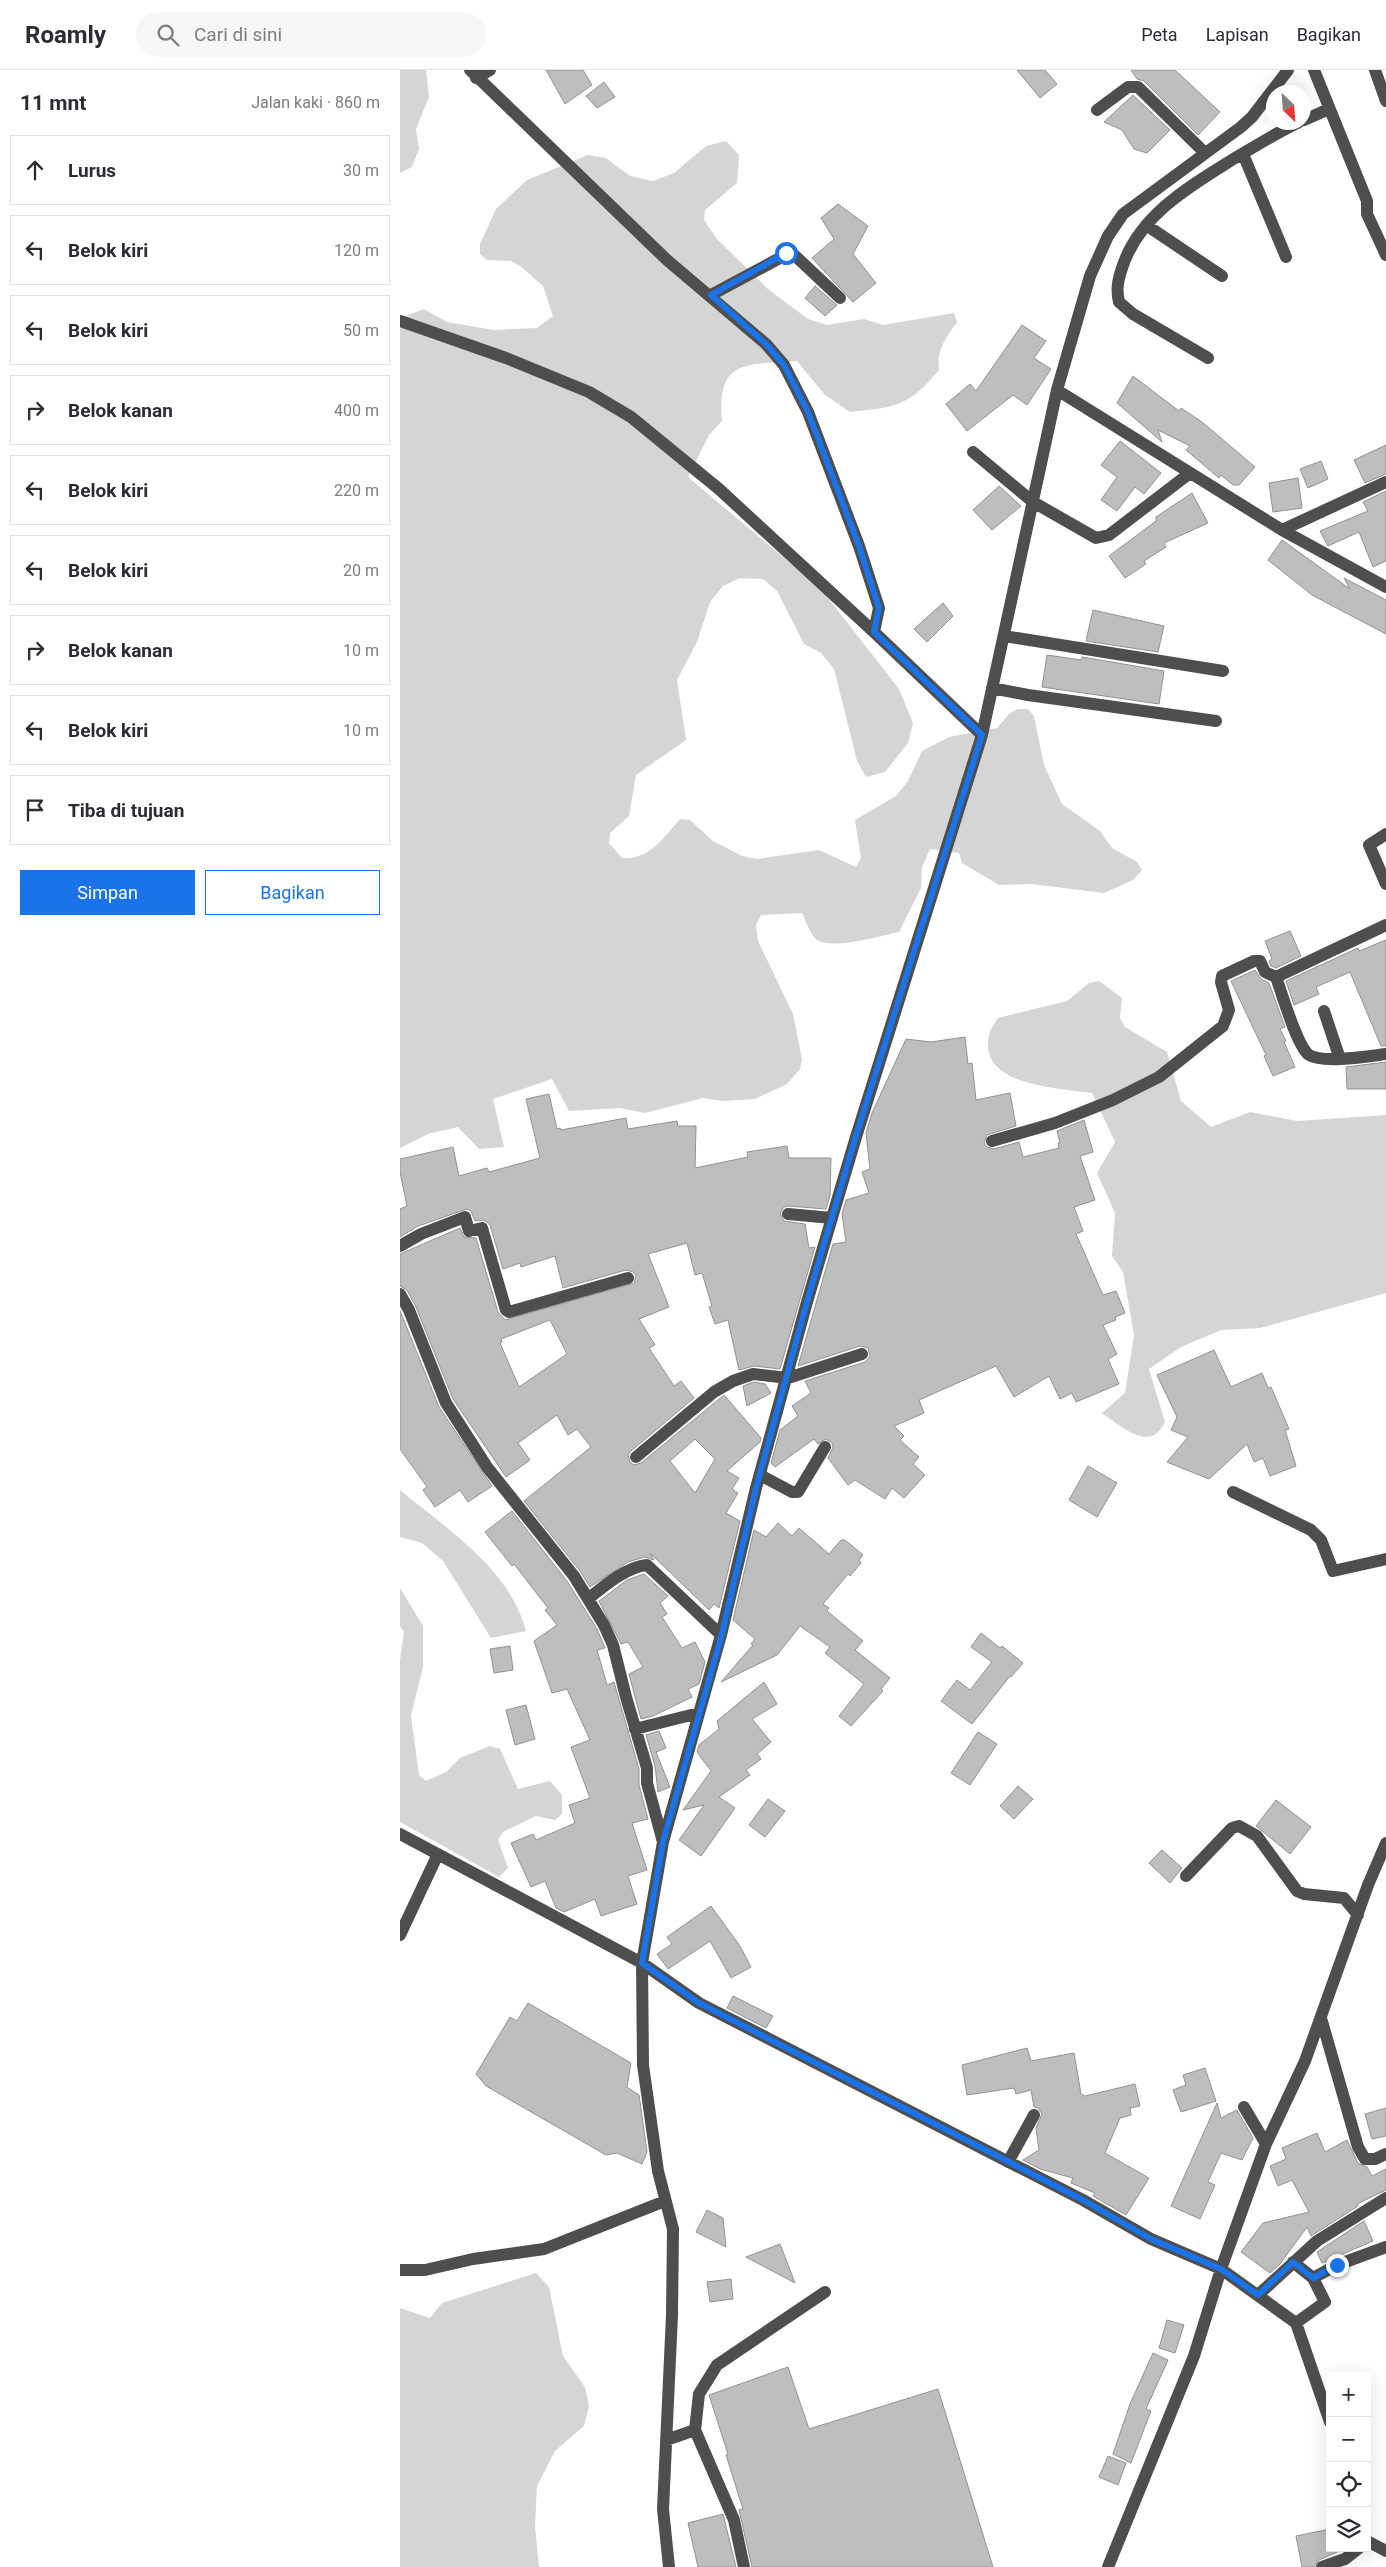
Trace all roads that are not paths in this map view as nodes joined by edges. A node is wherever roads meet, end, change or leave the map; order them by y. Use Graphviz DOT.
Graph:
graph roads {
  1 [pos="490,70"];
  2 [pos="1288,70"];
  3 [pos="1314,70"];
  4 [pos="1375,70"];
  5 [pos="473,74"];
  6 [pos="1386,101"];
  7 [pos="1329,109"];
  8 [pos="1097,110"];
  9 [pos="1311,117"];
  10 [pos="1281,130"];
  11 [pos="1205,153"];
  12 [pos="1243,154"];
  13 [pos="1146,225"];
  14 [pos="1386,255"];
  15 [pos="1286,257"];
  16 [pos="1222,276"];
  17 [pos="711,295"];
  18 [pos="840,298"];
  19 [pos="400,321"];
  20 [pos="1208,358"];
  21 [pos="1057,390"];
  22 [pos="973,452"];
  23 [pos="1190,473"];
  24 [pos="1386,482"];
  25 [pos="1033,502"];
  26 [pos="1282,530"];
  27 [pos="1383,581"];
  28 [pos="874,632"];
  29 [pos="1004,636"];
  30 [pos="1223,671"];
  31 [pos="992,688"];
  32 [pos="1216,721"];
  33 [pos="982,735"];
  34 [pos="1386,834"];
  35 [pos="1386,884"];
  36 [pos="1386,925"];
  37 [pos="1276,978"];
  38 [pos="1324,1011"];
  39 [pos="1386,1054"];
  40 [pos="1340,1059"];
  41 [pos="992,1141"];
  42 [pos="788,1214"];
  43 [pos="832,1218"];
  44 [pos="400,1246"];
  45 [pos="628,1278"];
  46 [pos="400,1294"];
  47 [pos="862,1354"];
  48 [pos="788,1378"];
  49 [pos="825,1447"];
  50 [pos="636,1457"];
  51 [pos="760,1475"];
  52 [pos="1233,1492"];
  53 [pos="1386,1559"];
  54 [pos="588,1599"];
  55 [pos="722,1634"];
  56 [pos="699,1714"];
  57 [pos="635,1729"];
  58 [pos="400,1834"];
  59 [pos="663,1842"];
  60 [pos="1386,1842"];
  61 [pos="438,1854"];
  62 [pos="1186,1876"];
  63 [pos="1358,1915"];
  64 [pos="400,1935"];
  65 [pos="642,1963"];
  66 [pos="1321,2018"];
  67 [pos="1244,2107"];
  68 [pos="1034,2115"];
  69 [pos="1266,2144"];
  70 [pos="1386,2154"];
  71 [pos="1008,2162"];
  72 [pos="1386,2198"];
  73 [pos="665,2200"];
  74 [pos="1386,2247"];
  75 [pos="1293,2262"];
  76 [pos="1221,2269"];
  77 [pos="400,2270"];
  78 [pos="1313,2278"];
  79 [pos="824,2292"];
  80 [pos="1258,2295"];
  81 [pos="1296,2322"];
  82 [pos="1328,2417"];
  83 [pos="694,2430"];
  84 [pos="666,2440"];
  85 [pos="1371,2545"];
  86 [pos="1386,2551"];
  87 [pos="1354,2552"];
  88 [pos="669,2567"];
  89 [pos="744,2567"];
  90 [pos="1108,2567"];
  91 [pos="1322,2567"];
  1 -- 5 [label="street"];
  2 -- 11 [label="street"];
  3 -- 7 [label="street"];
  4 -- 6 [label="street"];
  5 -- 17 [label="street"];
  7 -- 9 [label="street"];
  7 -- 14 [label="street"];
  8 -- 11 [label="street"];
  10 -- 12 [label="street"];
  11 -- 21 [label="street"];
  12 -- 13 [label="street"];
  12 -- 15 [label="street"];
  13 -- 16 [label="street"];
  13 -- 20 [label="street"];
  17 -- 18 [label="street"];
  17 -- 28 [label="street"];
  19 -- 28 [label="street"];
  21 -- 23 [label="street"];
  21 -- 25 [label="street"];
  22 -- 25 [label="street"];
  23 -- 25 [label="street"];
  23 -- 26 [label="street"];
  24 -- 26 [label="street"];
  25 -- 29 [label="street"];
  26 -- 27 [label="street"];
  28 -- 33 [label="street"];
  29 -- 30 [label="street"];
  29 -- 31 [label="street"];
  31 -- 32 [label="street"];
  31 -- 33 [label="street"];
  33 -- 43 [label="street"];
  34 -- 35 [label="street"];
  36 -- 37 [label="street"];
  37 -- 40 [label="street"];
  37 -- 41 [label="street"];
  38 -- 40 [label="street"];
  39 -- 40 [label="street"];
  42 -- 43 [label="street"];
  43 -- 48 [label="street"];
  44 -- 45 [label="street"];
  46 -- 54 [label="street"];
  47 -- 48 [label="street"];
  48 -- 50 [label="street"];
  48 -- 51 [label="street"];
  49 -- 51 [label="street"];
  51 -- 55 [label="street"];
  52 -- 53 [label="street"];
  54 -- 55 [label="street"];
  54 -- 57 [label="street"];
  55 -- 56 [label="street"];
  56 -- 57 [label="street"];
  56 -- 59 [label="street"];
  57 -- 59 [label="street"];
  58 -- 61 [label="street"];
  59 -- 65 [label="street"];
  60 -- 63 [label="street"];
  61 -- 64 [label="street"];
  61 -- 65 [label="street"];
  62 -- 63 [label="street"];
  63 -- 66 [label="street"];
  65 -- 71 [label="street"];
  65 -- 73 [label="street"];
  66 -- 69 [label="street"];
  66 -- 70 [label="street"];
  67 -- 69 [label="street"];
  68 -- 71 [label="street"];
  69 -- 76 [label="street"];
  71 -- 76 [label="street"];
  72 -- 75 [label="street"];
  73 -- 77 [label="street"];
  73 -- 84 [label="street"];
  74 -- 78 [label="street"];
  75 -- 78 [label="street"];
  75 -- 80 [label="street"];
  76 -- 80 [label="street"];
  76 -- 90 [label="street"];
  78 -- 81 [label="street"];
  79 -- 83 [label="street"];
  80 -- 81 [label="street"];
  81 -- 82 [label="street"];
  83 -- 84 [label="street"];
  83 -- 89 [label="street"];
  84 -- 88 [label="street"];
  85 -- 86 [label="street"];
  87 -- 91 [label="street"];
}
